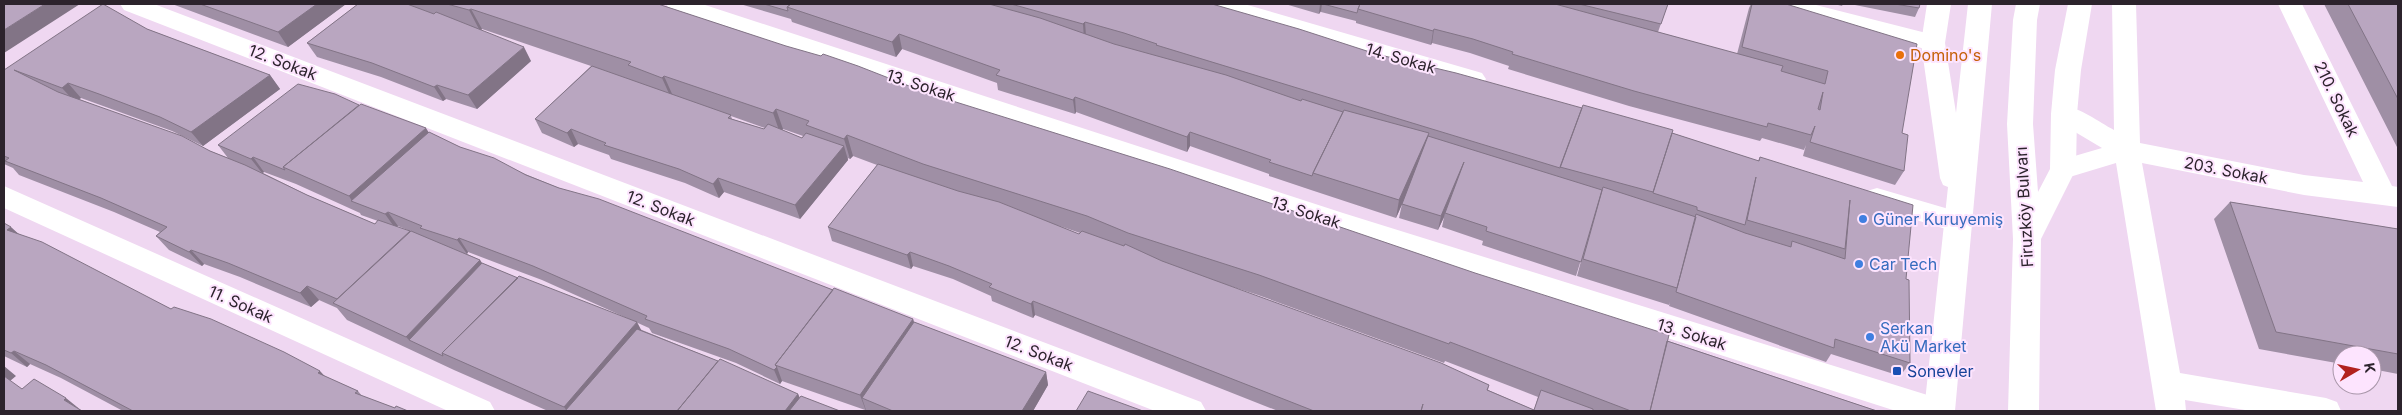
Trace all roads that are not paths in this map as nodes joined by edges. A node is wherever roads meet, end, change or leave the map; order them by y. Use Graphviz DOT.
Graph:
graph roads {
  1 [pos="132,4"];
  2 [pos="678,4"];
  3 [pos="1217,4"];
  4 [pos="1782,4"];
  5 [pos="1939,4"];
  6 [pos="1980,4"];
  7 [pos="2028,4"];
  8 [pos="2080,4"];
  9 [pos="2124,4"];
  10 [pos="2290,4"];
  11 [pos="1933,43"];
  12 [pos="1493,85"];
  13 [pos="2064,114"];
  14 [pos="2127,150"];
  15 [pos="2063,169"];
  16 [pos="1854,191"];
  17 [pos="4,196"];
  18 [pos="2391,196"];
  19 [pos="1959,222"];
  20 [pos="2027,239"];
  21 [pos="2169,398"];
  22 [pos="479,411"];
  23 [pos="1190,411"];
  24 [pos="1939,411"];
  25 [pos="2024,411"];
  26 [pos="2326,411"];
  1 -- 23 [label="street, 12. Sokak"];
  2 -- 24 [label="street, 13. Sokak"];
  3 -- 12 [label="street, 14. Sokak"];
  4 -- 11 [label="street"];
  5 -- 11 [label="street"];
  6 -- 19 [label="street"];
  7 -- 20 [label="street, Firuzköy Bulvarı"];
  8 -- 13 [label="street"];
  9 -- 14 [label="street"];
  10 -- 18 [label="street, 210. Sokak"];
  11 -- 19 [label="street"];
  13 -- 14 [label="street, 203. Sokak"];
  13 -- 15 [label="street"];
  14 -- 15 [label="street"];
  14 -- 18 [label="street, 203. Sokak"];
  14 -- 21 [label="street"];
  15 -- 20 [label="street"];
  16 -- 19 [label="street"];
  17 -- 22 [label="street, 11. Sokak"];
  19 -- 24 [label="street"];
  20 -- 25 [label="street, Firuzköy Bulvarı"];
  21 -- 26 [label="street"];
}
